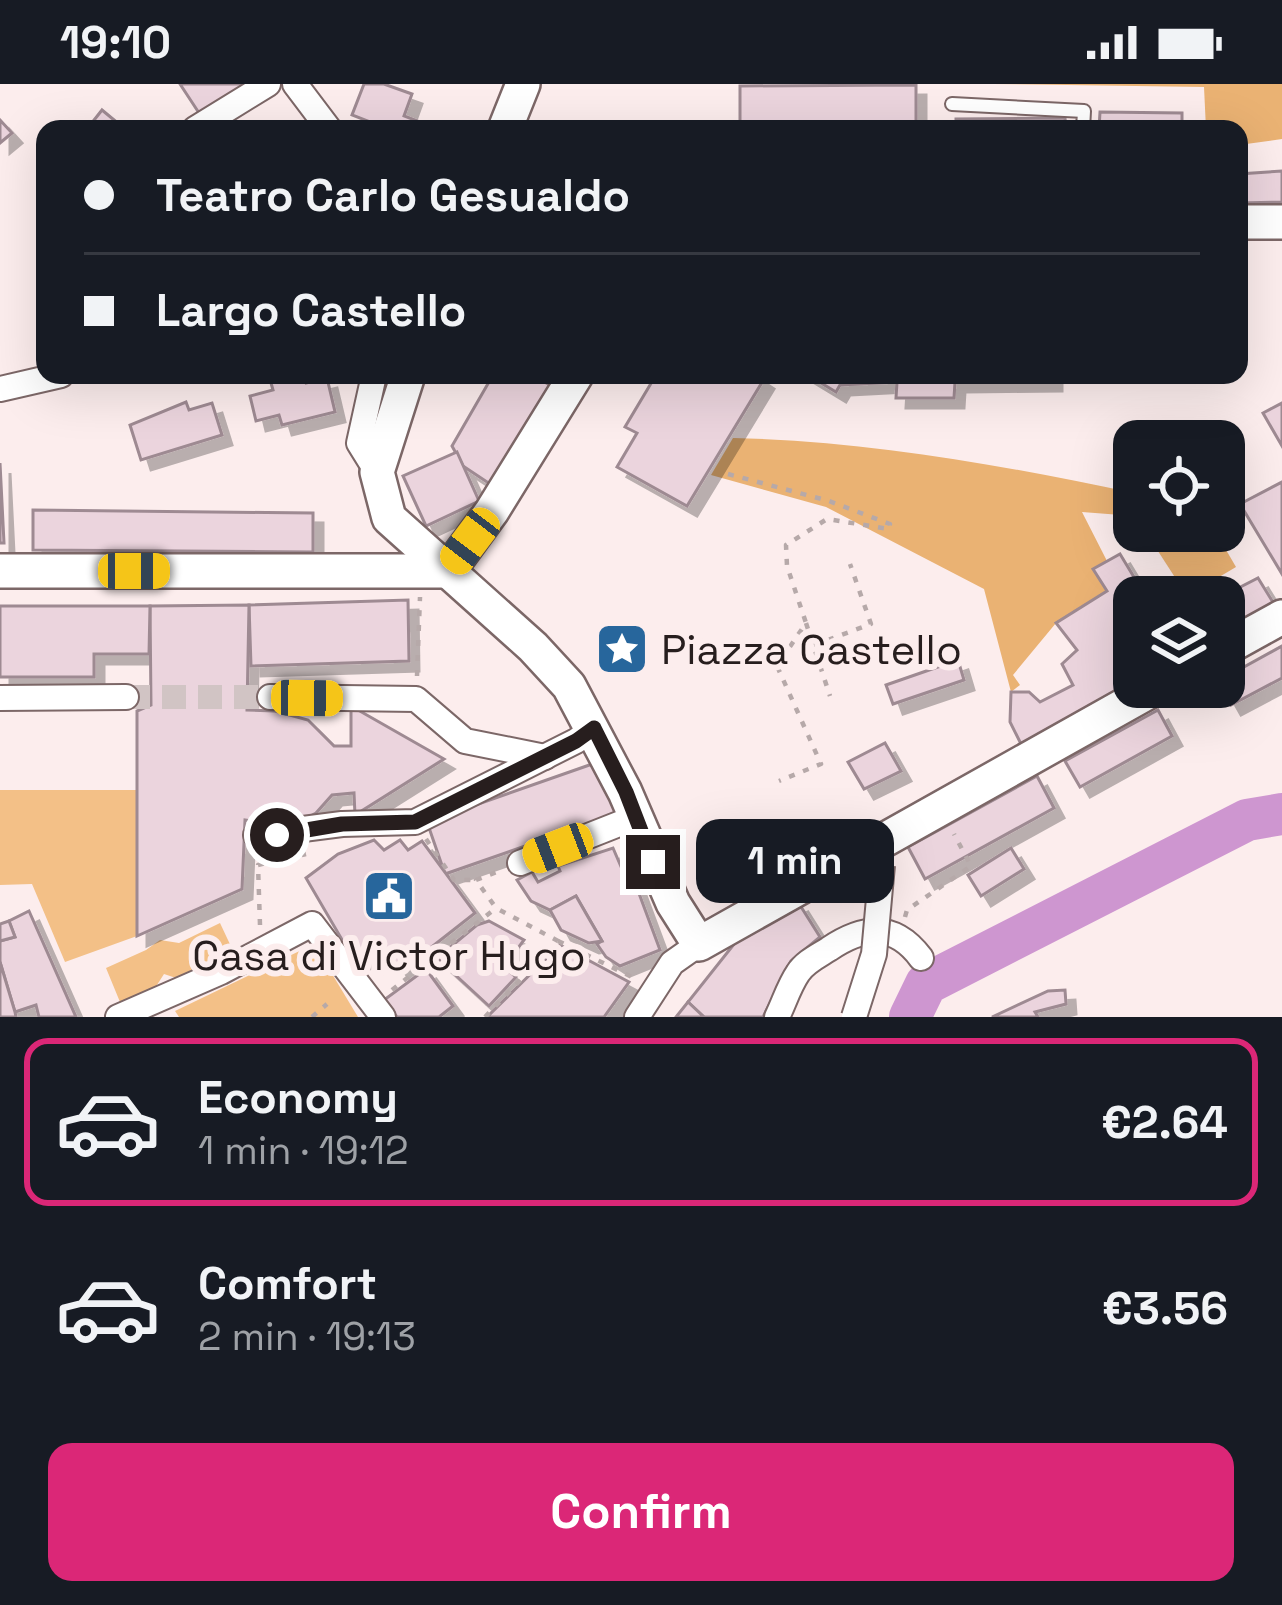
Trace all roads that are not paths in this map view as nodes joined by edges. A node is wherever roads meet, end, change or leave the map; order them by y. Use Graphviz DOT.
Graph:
graph roads {
  1 [pos="268,84"];
  2 [pos="295,84"];
  3 [pos="523,84"];
  4 [pos="952,104"];
  5 [pos="209,120"];
  6 [pos="322,120"];
  7 [pos="509,120"];
  8 [pos="1084,120"];
  9 [pos="1248,222"];
  10 [pos="1282,222"];
  11 [pos="36,380"];
  12 [pos="372,384"];
  13 [pos="405,384"];
  14 [pos="570,384"];
  15 [pos="0,388"];
  16 [pos="377,472"];
  17 [pos="0,571"];
  18 [pos="448,571"];
  19 [pos="1282,617"];
  20 [pos="1245,637"];
  21 [pos="125,697"];
  22 [pos="270,697"];
  23 [pos="0,698"];
  24 [pos="1119,708"];
  25 [pos="594,728"];
  26 [pos="545,757"];
  27 [pos="634,818"];
  28 [pos="256,836"];
  29 [pos="882,853"];
  30 [pos="520,862"];
  31 [pos="699,944"];
  32 [pos="921,958"];
  33 [pos="378,1011"];
  34 [pos="118,1017"];
  35 [pos="637,1017"];
  36 [pos="777,1017"];
  37 [pos="854,1017"];
  1 -- 5 [label="street"];
  2 -- 6 [label="street"];
  3 -- 7 [label="street"];
  4 -- 8 [label="lane"];
  9 -- 10 [label="street"];
  11 -- 15 [label="street"];
  12 -- 16 [label="street"];
  13 -- 16 [label="street"];
  14 -- 18 [label="street"];
  16 -- 18 [label="street"];
  17 -- 18 [label="street"];
  18 -- 25 [label="street"];
  19 -- 20 [label="street"];
  21 -- 23 [label="street"];
  22 -- 26 [label="street"];
  24 -- 29 [label="street"];
  25 -- 26 [label="street"];
  25 -- 27 [label="street"];
  26 -- 28 [label="street"];
  27 -- 30 [label="street"];
  27 -- 31 [label="street"];
  29 -- 31 [label="street"];
  29 -- 37 [label="street, bridge"];
  31 -- 35 [label="street"];
  32 -- 36 [label="street"];
  33 -- 34 [label="street"];
}
